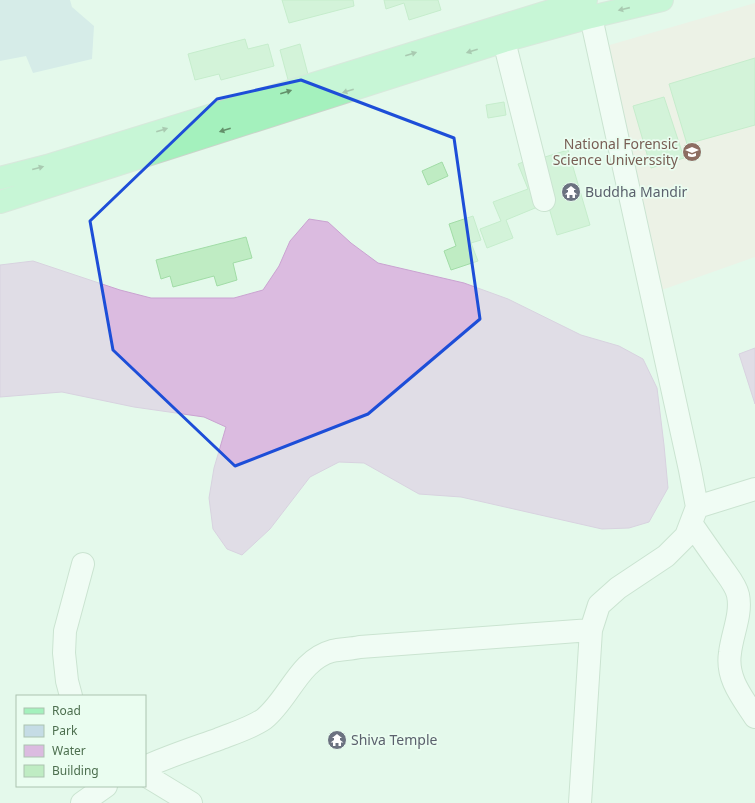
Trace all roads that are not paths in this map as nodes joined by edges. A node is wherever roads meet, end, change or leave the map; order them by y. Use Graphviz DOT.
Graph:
graph roads {
  1 [pos="662,0"];
  2 [pos="589,8"];
  3 [pos="504,41"];
  4 [pos="0,178"];
  5 [pos="544,200"];
  6 [pos="0,202"];
  7 [pos="755,489"];
  8 [pos="694,515"];
  9 [pos="83,564"];
  10 [pos="591,630"];
  11 [pos="71,695"];
  12 [pos="755,717"];
  13 [pos="146,767"];
  14 [pos="146,776"];
  15 [pos="103,787"];
  16 [pos="82,803"];
  17 [pos="191,803"];
  18 [pos="580,803"];
  1 -- 2 [label="main road, one-way"];
  2 -- 3 [label="main road"];
  4 -- 2 [label="main road, one-way"];
  2 -- 8 [label="street"];
  3 -- 5 [label="street"];
  3 -- 6 [label="main road, one-way"];
  7 -- 8 [label="street"];
  8 -- 10 [label="street"];
  8 -- 12 [label="street"];
  9 -- 11 [label="street"];
  10 -- 13 [label="street"];
  10 -- 18 [label="street"];
  14 -- 17 [label="street"];
  15 -- 16 [label="street"];
}
